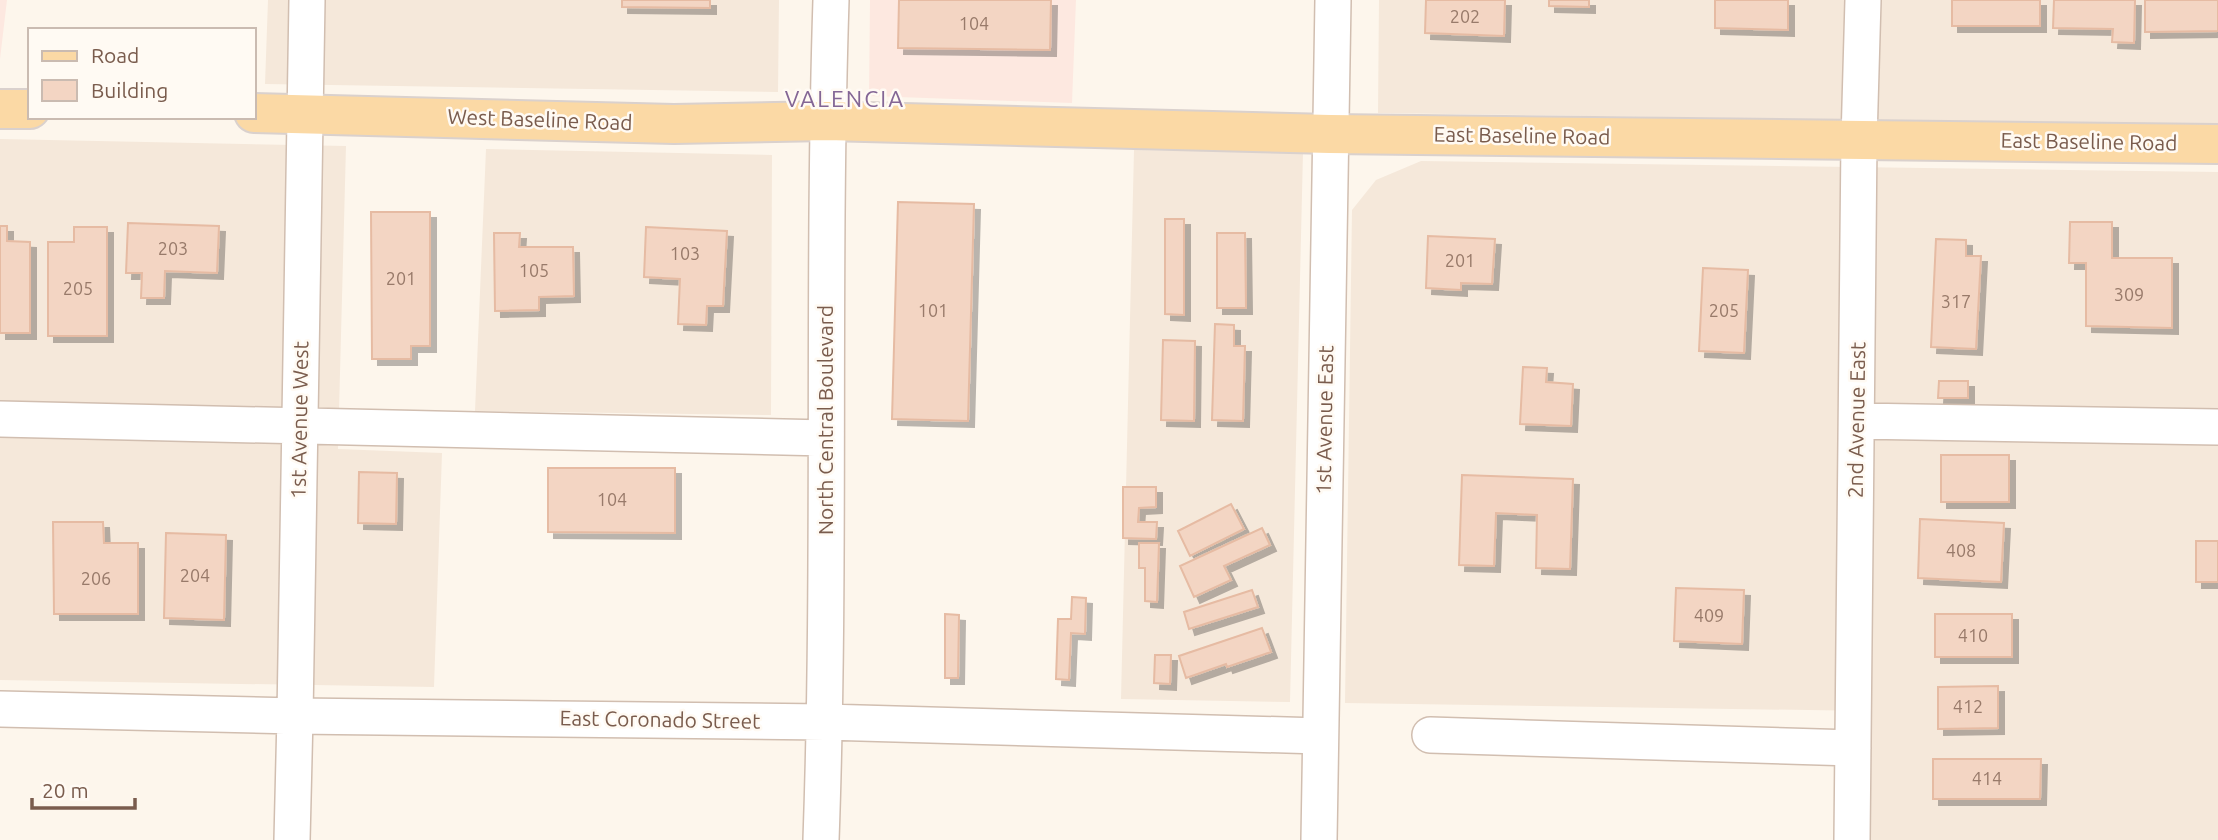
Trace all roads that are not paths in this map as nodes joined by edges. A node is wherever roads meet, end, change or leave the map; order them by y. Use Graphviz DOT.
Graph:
graph roads {
  1 [pos="307,0"];
  2 [pos="831,0"];
  3 [pos="1333,0"];
  4 [pos="1863,0"];
  5 [pos="0,108"];
  6 [pos="28,109"];
  7 [pos="256,113"];
  8 [pos="305,114"];
  9 [pos="827,121"];
  10 [pos="1330,134"];
  11 [pos="1859,140"];
  12 [pos="2218,144"];
  13 [pos="0,419"];
  14 [pos="1857,421"];
  15 [pos="300,425"];
  16 [pos="2218,427"];
  17 [pos="826,438"];
  18 [pos="0,709"];
  19 [pos="295,716"];
  20 [pos="825,722"];
  21 [pos="1430,735"];
  22 [pos="1320,736"];
  23 [pos="1853,748"];
  24 [pos="292,840"];
  25 [pos="821,840"];
  26 [pos="1319,840"];
  27 [pos="1852,840"];
  1 -- 8 [label="street, 1st Avenue West"];
  2 -- 9 [label="street, North Central Boulevard"];
  3 -- 10 [label="street, 1st Avenue East"];
  4 -- 11 [label="street, 2nd Avenue East"];
  5 -- 6 [label="main road"];
  7 -- 8 [label="main road, West Baseline Road"];
  8 -- 9 [label="main road, West Baseline Road"];
  8 -- 15 [label="street, 1st Avenue West"];
  9 -- 10 [label="main road, East Baseline Road"];
  9 -- 17 [label="street, North Central Boulevard"];
  10 -- 11 [label="main road, East Baseline Road"];
  10 -- 22 [label="street, 1st Avenue East"];
  11 -- 12 [label="main road, East Baseline Road"];
  11 -- 14 [label="street, 2nd Avenue East"];
  13 -- 15 [label="street"];
  14 -- 16 [label="street"];
  14 -- 23 [label="street, 2nd Avenue East"];
  15 -- 17 [label="street"];
  15 -- 19 [label="street, 1st Avenue West"];
  17 -- 20 [label="street, North Central Boulevard"];
  18 -- 19 [label="street, East Coronado Street"];
  19 -- 20 [label="street, East Coronado Street"];
  19 -- 24 [label="street, 1st Avenue West"];
  20 -- 22 [label="street, East Coronado Street"];
  20 -- 25 [label="street, North Central Boulevard"];
  21 -- 23 [label="street"];
  22 -- 26 [label="street, 1st Avenue East"];
  23 -- 27 [label="street, 2nd Avenue East"];
}
